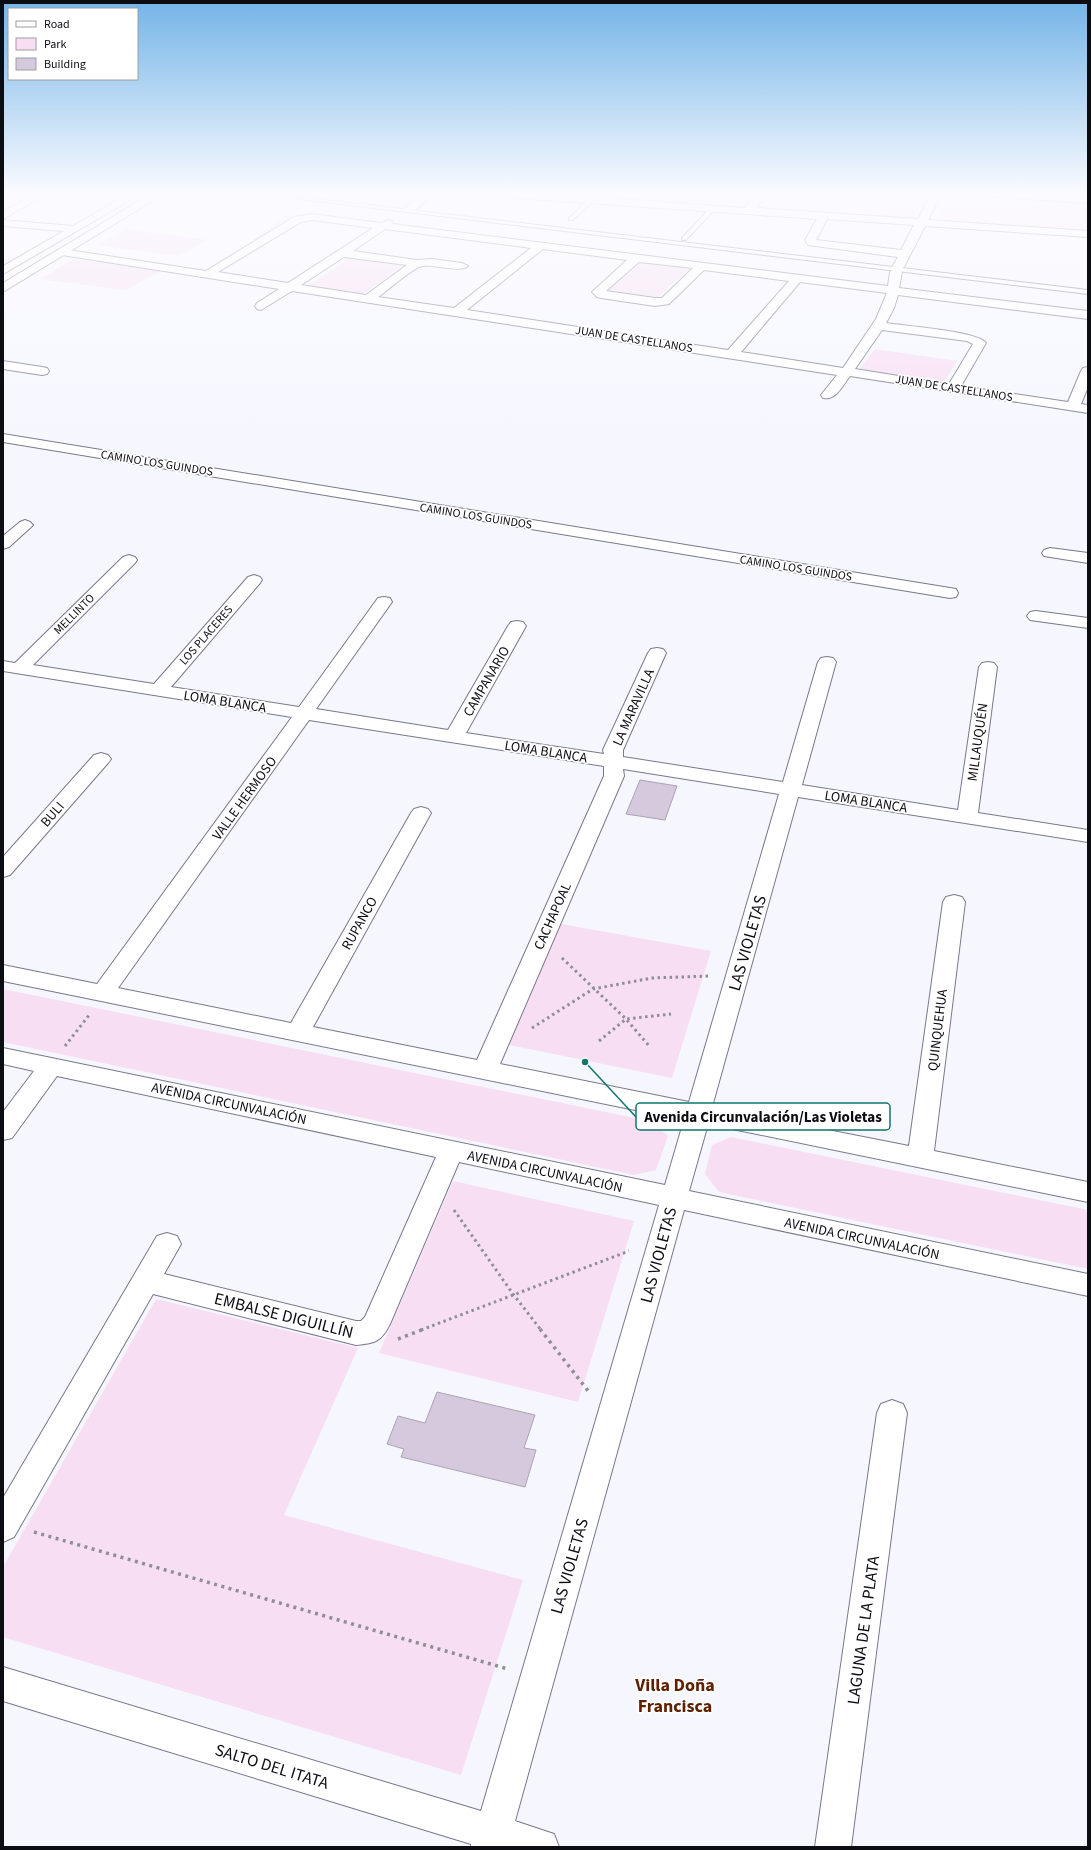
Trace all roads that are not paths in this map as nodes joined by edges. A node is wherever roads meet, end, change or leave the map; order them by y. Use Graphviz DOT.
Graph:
graph roads {
  1 [pos="19,278"];
  2 [pos="235,278"];
  3 [pos="304,278"];
  4 [pos="396,278"];
  5 [pos="499,278"];
  6 [pos="613,278"];
  7 [pos="689,278"];
  8 [pos="797,278"];
  9 [pos="800,278"];
  10 [pos="895,278"];
  11 [pos="973,278"];
  12 [pos="290,287"];
  13 [pos="3,288"];
  14 [pos="893,290"];
  15 [pos="1088,292"];
  16 [pos="368,299"];
  17 [pos="261,306"];
  18 [pos="457,312"];
  19 [pos="1088,315"];
  20 [pos="878,326"];
  21 [pos="732,354"];
  22 [pos="3,365"];
  23 [pos="42,371"];
  24 [pos="1088,371"];
  25 [pos="846,372"];
  26 [pos="953,388"];
  27 [pos="828,395"];
  28 [pos="1073,407"];
  29 [pos="1088,409"];
  30 [pos="3,438"];
  31 [pos="25,525"];
  32 [pos="3,544"];
  33 [pos="1050,553"];
  34 [pos="1088,558"];
  35 [pos="129,560"];
  36 [pos="254,580"];
  37 [pos="950,593"];
  38 [pos="384,602"];
  39 [pos="1036,616"];
  40 [pos="1088,623"];
  41 [pos="517,626"];
  42 [pos="657,653"];
  43 [pos="827,662"];
  44 [pos="11,667"];
  45 [pos="988,668"];
  46 [pos="159,690"];
  47 [pos="305,713"];
  48 [pos="454,736"];
  49 [pos="101,759"];
  50 [pos="614,762"];
  51 [pos="790,789"];
  52 [pos="421,813"];
  53 [pos="967,817"];
  54 [pos="1088,836"];
  55 [pos="3,870"];
  56 [pos="954,902"];
  57 [pos="3,973"];
  58 [pos="103,993"];
  59 [pos="298,1032"];
  60 [pos="3,1056"];
  61 [pos="51,1066"];
  62 [pos="485,1070"];
  63 [pos="698,1113"];
  64 [pos="3,1131"];
  65 [pos="451,1151"];
  66 [pos="920,1158"];
  67 [pos="1088,1192"];
  68 [pos="674,1198"];
  69 [pos="167,1244"];
  70 [pos="146,1281"];
  71 [pos="1088,1285"];
  72 [pos="892,1412"];
  73 [pos="4,1526"];
  74 [pos="3,1684"];
  75 [pos="491,1840"];
  76 [pos="540,1847"];
  77 [pos="833,1847"];
  1 -- 13 [label="street"];
  2 -- 12 [label="street, JUAN DE CASTELLANOS"];
  3 -- 12 [label="street"];
  4 -- 16 [label="street"];
  5 -- 18 [label="street"];
  6 -- 7 [label="street"];
  8 -- 21 [label="street"];
  9 -- 14 [label="street"];
  10 -- 14 [label="street"];
  11 -- 15 [label="lane"];
  12 -- 16 [label="street, JUAN DE CASTELLANOS"];
  12 -- 17 [label="street"];
  14 -- 19 [label="street"];
  14 -- 20 [label="street"];
  16 -- 18 [label="street, JUAN DE CASTELLANOS"];
  18 -- 21 [label="street, JUAN DE CASTELLANOS"];
  20 -- 25 [label="street"];
  20 -- 26 [label="street"];
  21 -- 25 [label="street, JUAN DE CASTELLANOS"];
  22 -- 23 [label="street"];
  24 -- 28 [label="street"];
  25 -- 26 [label="street, JUAN DE CASTELLANOS"];
  25 -- 27 [label="street"];
  26 -- 28 [label="street, JUAN DE CASTELLANOS"];
  28 -- 29 [label="street, JUAN DE CASTELLANOS"];
  30 -- 37 [label="street, CAMINO LOS GUINDOS"];
  31 -- 32 [label="street"];
  33 -- 34 [label="street"];
  35 -- 44 [label="street, MELLINTO"];
  36 -- 46 [label="street, LOS PLACERES"];
  38 -- 47 [label="street, VALLE HERMOSO"];
  39 -- 40 [label="street"];
  41 -- 48 [label="street, CAMPANARIO"];
  42 -- 50 [label="street, LA MARAVILLA"];
  43 -- 51 [label="street, LAS VIOLETAS"];
  44 -- 46 [label="street, LOMA BLANCA"];
  45 -- 53 [label="street, MILLAUQUÉN"];
  46 -- 47 [label="street, LOMA BLANCA"];
  47 -- 48 [label="street, LOMA BLANCA"];
  47 -- 58 [label="street, VALLE HERMOSO"];
  48 -- 50 [label="street, LOMA BLANCA"];
  49 -- 55 [label="street, BULI"];
  50 -- 51 [label="street, LOMA BLANCA"];
  50 -- 62 [label="street, CACHAPOAL"];
  51 -- 53 [label="street, LOMA BLANCA"];
  51 -- 63 [label="street, LAS VIOLETAS"];
  52 -- 59 [label="street, RUPANCO"];
  53 -- 54 [label="street, LOMA BLANCA"];
  56 -- 66 [label="street, QUINQUEHUA"];
  57 -- 58 [label="street"];
  58 -- 59 [label="street"];
  59 -- 62 [label="street"];
  60 -- 61 [label="street, AVENIDA CIRCUNVALACIÓN"];
  61 -- 64 [label="street"];
  61 -- 65 [label="street, AVENIDA CIRCUNVALACIÓN"];
  62 -- 63 [label="street"];
  63 -- 66 [label="street"];
  63 -- 68 [label="street, LAS VIOLETAS"];
  65 -- 68 [label="street, AVENIDA CIRCUNVALACIÓN"];
  65 -- 70 [label="street, EMBALSE DIGUILLÍN"];
  66 -- 67 [label="street"];
  68 -- 71 [label="street, AVENIDA CIRCUNVALACIÓN"];
  68 -- 75 [label="street, LAS VIOLETAS"];
  69 -- 70 [label="street"];
  70 -- 73 [label="street"];
  72 -- 77 [label="street, LAGUNA DE LA PLATA"];
  74 -- 75 [label="street, SALTO DEL ITATA"];
  75 -- 76 [label="street, SALTO DEL ITATA"];
}
